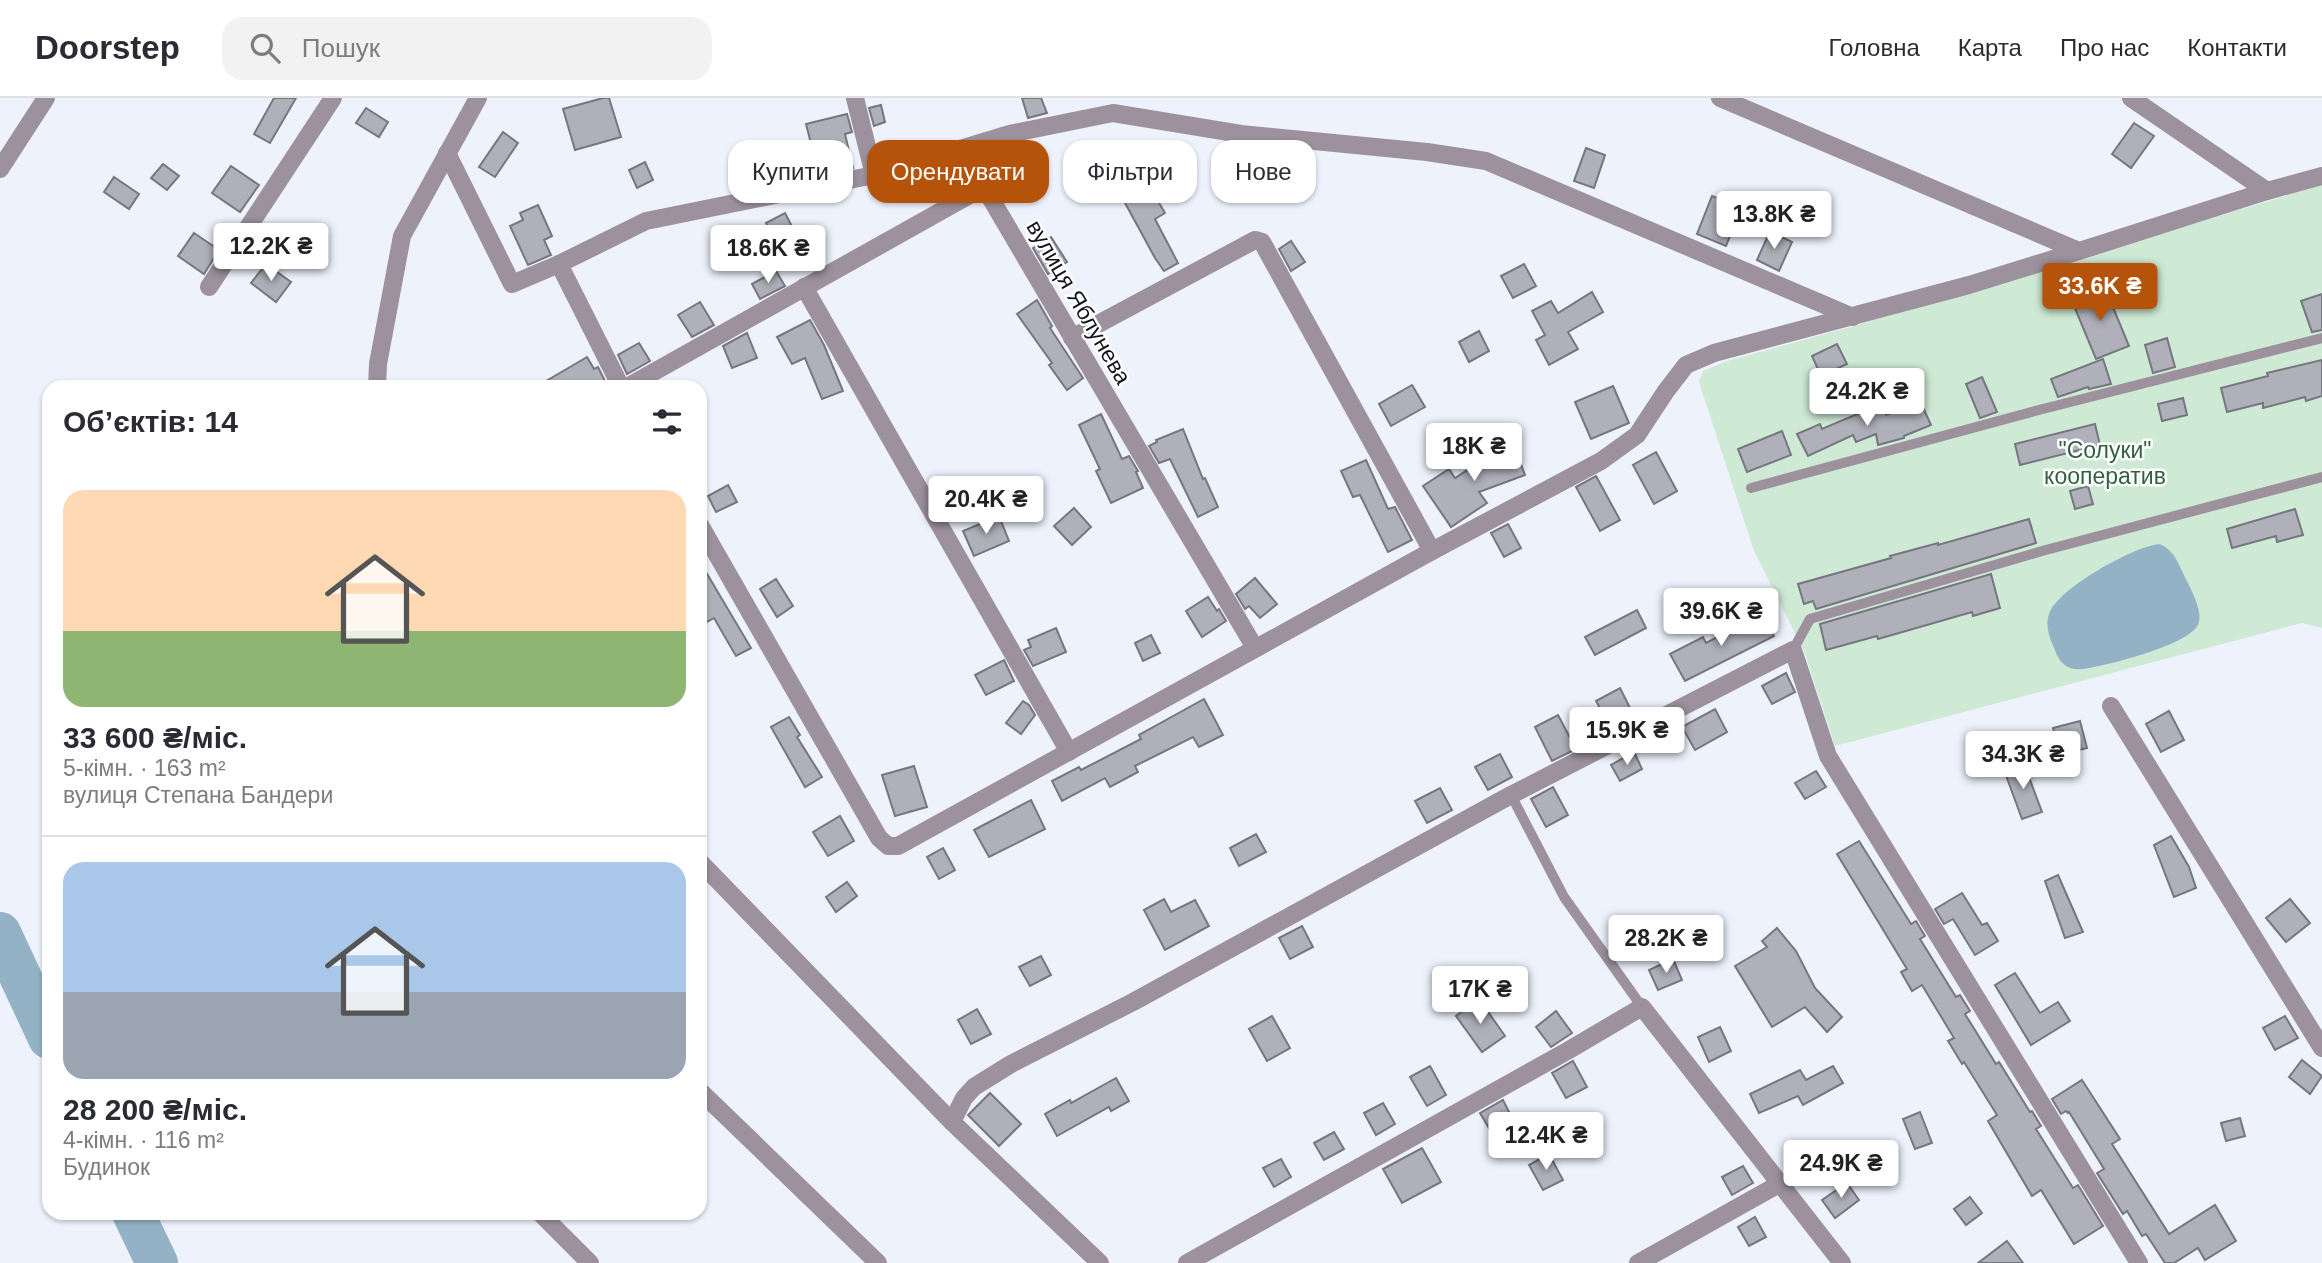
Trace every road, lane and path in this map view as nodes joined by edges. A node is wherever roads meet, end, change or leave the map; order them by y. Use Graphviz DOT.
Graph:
graph roads {
  1 [pos="46,98"];
  2 [pos="333,98"];
  3 [pos="478,98"];
  4 [pos="855,98"];
  5 [pos="1720,98"];
  6 [pos="2131,98"];
  7 [pos="1009,134"];
  8 [pos="989,140"];
  9 [pos="1007,140"];
  10 [pos="867,147"];
  11 [pos="447,153"];
  12 [pos="0,169"];
  13 [pos="867,176"];
  14 [pos="2322,176"];
  15 [pos="2267,191"];
  16 [pos="955,203"];
  17 [pos="993,203"];
  18 [pos="2079,251"];
  19 [pos="559,264"];
  20 [pos="209,287"];
  21 [pos="804,287"];
  22 [pos="1853,317"];
  23 [pos="1072,338"];
  24 [pos="2322,338"];
  25 [pos="377,380"];
  26 [pos="617,380"];
  27 [pos="639,380"];
  28 [pos="2322,477"];
  29 [pos="1751,488"];
  30 [pos="707,537"];
  31 [pos="1432,551"];
  32 [pos="1255,648"];
  33 [pos="1793,650"];
  34 [pos="2111,706"];
  35 [pos="1069,752"];
  36 [pos="1511,795"];
  37 [pos="707,869"];
  38 [pos="1642,1007"];
  39 [pos="2322,1048"];
  40 [pos="707,1098"];
  41 [pos="952,1122"];
  42 [pos="1781,1183"];
  43 [pos="547,1220"];
  44 [pos="590,1263"];
  45 [pos="878,1263"];
  46 [pos="1100,1263"];
  47 [pos="1187,1263"];
  48 [pos="1638,1263"];
  49 [pos="1842,1263"];
  50 [pos="2139,1263"];
  1 -- 12 [label="street"];
  2 -- 20 [label="street"];
  3 -- 11 [label="street"];
  4 -- 10 [label="street"];
  5 -- 18 [label="street"];
  6 -- 15 [label="street"];
  7 -- 8 [label="street"];
  7 -- 9 [label="lane"];
  7 -- 22 [label="street"];
  11 -- 19 [label="street"];
  11 -- 25 [label="street"];
  13 -- 19 [label="street"];
  14 -- 15 [label="street"];
  15 -- 18 [label="street"];
  16 -- 21 [label="street"];
  17 -- 23 [label="street, вулиця Яблунева"];
  18 -- 22 [label="street"];
  19 -- 26 [label="street"];
  21 -- 27 [label="street"];
  21 -- 35 [label="street"];
  22 -- 31 [label="street"];
  23 -- 31 [label="street"];
  23 -- 32 [label="street, вулиця Яблунева"];
  24 -- 29 [label="lane"];
  28 -- 33 [label="lane"];
  30 -- 35 [label="street"];
  31 -- 32 [label="street"];
  32 -- 35 [label="street"];
  33 -- 36 [label="street"];
  33 -- 50 [label="street"];
  34 -- 39 [label="street"];
  36 -- 38 [label="lane"];
  36 -- 41 [label="street"];
  37 -- 41 [label="street"];
  38 -- 42 [label="street"];
  38 -- 47 [label="street"];
  40 -- 45 [label="street"];
  41 -- 46 [label="street"];
  42 -- 48 [label="street"];
  42 -- 49 [label="street"];
  43 -- 44 [label="street"];
}
